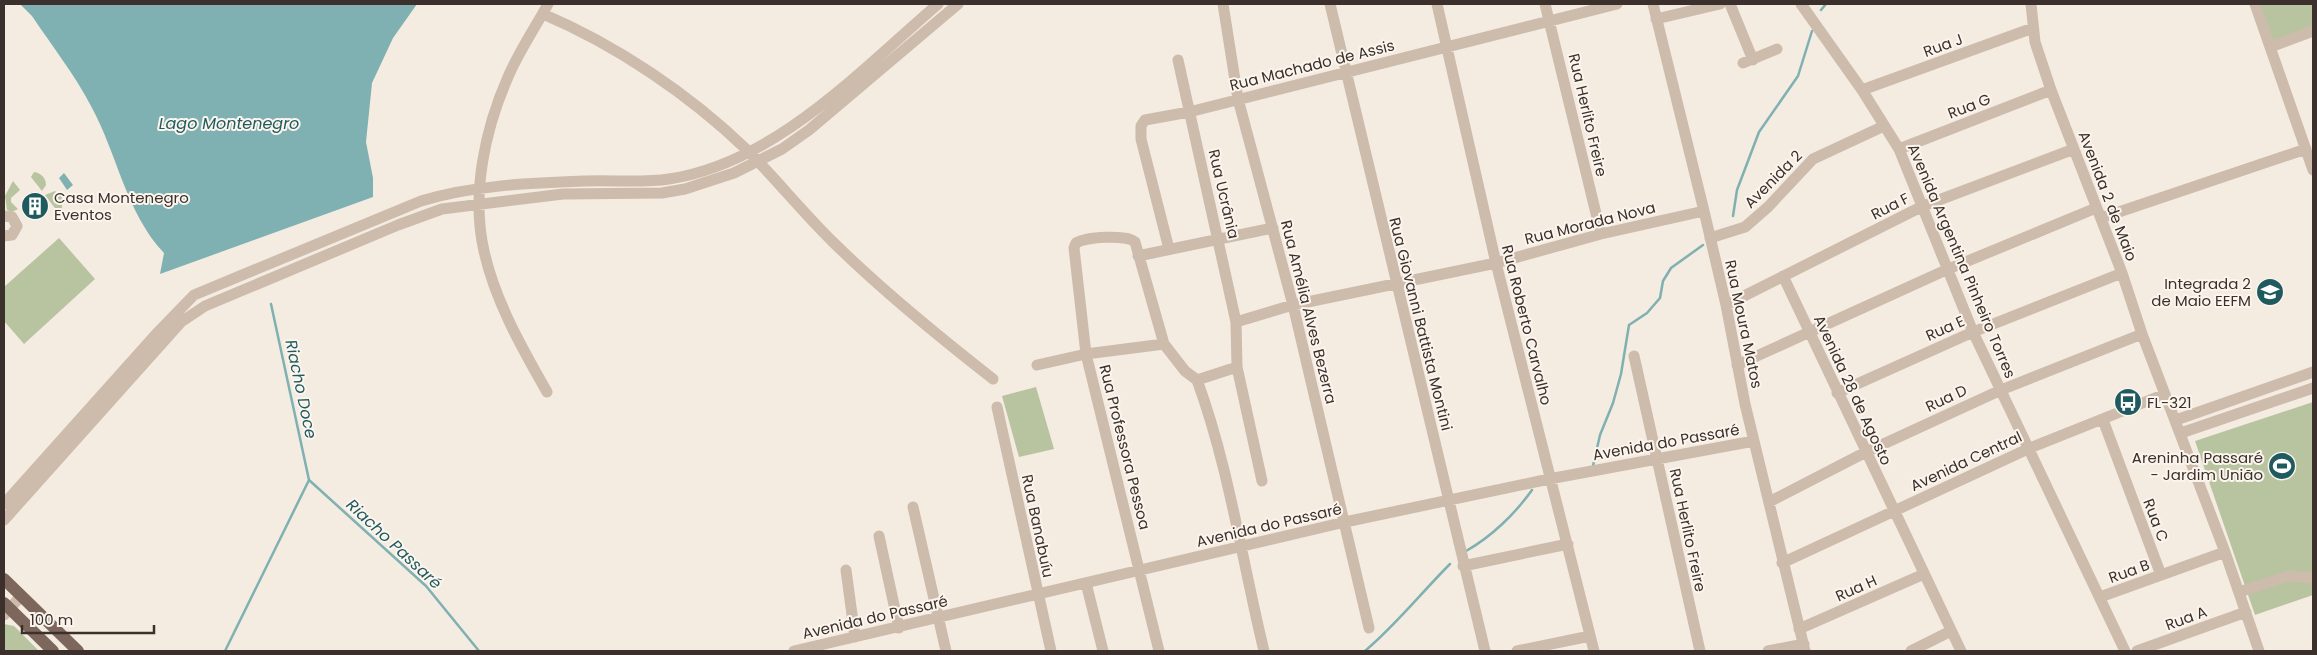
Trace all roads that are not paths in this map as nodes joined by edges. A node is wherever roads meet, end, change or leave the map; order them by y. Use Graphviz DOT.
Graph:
graph roads {
  1 [pos="938,4"];
  2 [pos="958,4"];
  3 [pos="1223,4"];
  4 [pos="1330,4"];
  5 [pos="1437,4"];
  6 [pos="1545,4"];
  7 [pos="1616,4"];
  8 [pos="1653,4"];
  9 [pos="1720,4"];
  10 [pos="1730,4"];
  11 [pos="1801,4"];
  12 [pos="2031,4"];
  13 [pos="2255,4"];
  14 [pos="546,9"];
  15 [pos="1656,19"];
  16 [pos="1550,20"];
  17 [pos="2033,28"];
  18 [pos="2313,31"];
  19 [pos="1447,46"];
  20 [pos="2270,47"];
  21 [pos="1777,49"];
  22 [pos="1178,60"];
  23 [pos="1346,71"];
  24 [pos="1862,90"];
  25 [pos="2051,90"];
  26 [pos="1238,99"];
  27 [pos="1189,112"];
  28 [pos="1884,126"];
  29 [pos="1899,149"];
  30 [pos="2074,149"];
  31 [pos="2306,149"];
  32 [pos="750,153"];
  33 [pos="759,162"];
  34 [pos="2313,170"];
  35 [pos="480,190"];
  36 [pos="480,203"];
  37 [pos="1923,206"];
  38 [pos="1704,211"];
  39 [pos="2099,213"];
  40 [pos="4,216"];
  41 [pos="1273,228"];
  42 [pos="1601,234"];
  43 [pos="4,236"];
  44 [pos="1710,238"];
  45 [pos="1219,239"];
  46 [pos="1169,249"];
  47 [pos="1138,256"];
  48 [pos="1496,263"];
  49 [pos="1946,270"];
  50 [pos="2122,273"];
  51 [pos="1783,276"];
  52 [pos="1395,283"];
  53 [pos="1726,305"];
  54 [pos="1293,306"];
  55 [pos="1236,322"];
  56 [pos="1810,332"];
  57 [pos="1973,332"];
  58 [pos="2142,334"];
  59 [pos="1164,344"];
  60 [pos="1086,354"];
  61 [pos="1634,356"];
  62 [pos="1037,365"];
  63 [pos="1736,365"];
  64 [pos="1237,367"];
  65 [pos="2313,372"];
  66 [pos="992,379"];
  67 [pos="1197,380"];
  68 [pos="2289,381"];
  69 [pos="2313,388"];
  70 [pos="2001,390"];
  71 [pos="547,392"];
  72 [pos="1837,393"];
  73 [pos="2253,393"];
  74 [pos="2165,394"];
  75 [pos="2293,395"];
  76 [pos="997,407"];
  77 [pos="2257,408"];
  78 [pos="2206,409"];
  79 [pos="2103,420"];
  80 [pos="2176,420"];
  81 [pos="2210,423"];
  82 [pos="2181,433"];
  83 [pos="1754,441"];
  84 [pos="2030,448"];
  85 [pos="1866,452"];
  86 [pos="1658,459"];
  87 [pos="1549,479"];
  88 [pos="1262,481"];
  89 [pos="1449,500"];
  90 [pos="1769,502"];
  91 [pos="4,504"];
  92 [pos="913,507"];
  93 [pos="1893,511"];
  94 [pos="4,520"];
  95 [pos="1345,522"];
  96 [pos="879,536"];
  97 [pos="1568,544"];
  98 [pos="1241,547"];
  99 [pos="2225,552"];
  100 [pos="1782,562"];
  101 [pos="1463,566"];
  102 [pos="846,570"];
  103 [pos="1140,571"];
  104 [pos="1924,574"];
  105 [pos="2161,575"];
  106 [pos="2313,578"];
  107 [pos="4,579"];
  108 [pos="1086,583"];
  109 [pos="2239,592"];
  110 [pos="1037,593"];
  111 [pos="21,596"];
  112 [pos="2100,597"];
  113 [pos="6,609"];
  114 [pos="2246,612"];
  115 [pos="938,618"];
  116 [pos="899,628"];
  117 [pos="1369,628"];
  118 [pos="1799,629"];
  119 [pos="1951,631"];
  120 [pos="1590,636"];
  121 [pos="855,637"];
  122 [pos="829,647"];
  123 [pos="1804,648"];
  124 [pos="53,651"];
  125 [pos="78,651"];
  126 [pos="794,651"];
  127 [pos="946,651"];
  128 [pos="1050,651"];
  129 [pos="1103,651"];
  130 [pos="1159,651"];
  131 [pos="1264,651"];
  132 [pos="1485,651"];
  133 [pos="1517,651"];
  134 [pos="1594,651"];
  135 [pos="1700,651"];
  136 [pos="1768,651"];
  137 [pos="1911,651"];
  138 [pos="1961,651"];
  139 [pos="2126,651"];
  140 [pos="2137,651"];
  141 [pos="2259,651"];
  1 -- 32 [label="street"];
  2 -- 33 [label="street"];
  3 -- 26 [label="street, Rua Amélia Alves Bezerra"];
  4 -- 23 [label="street, Rua Giovanni Battista Montini"];
  5 -- 19 [label="street, Rua Roberto Carvalho"];
  6 -- 16 [label="street, Rua Herlito Freire"];
  7 -- 16 [label="street, Rua Machado de Assis"];
  8 -- 15 [label="street, Rua Moura Matos"];
  9 -- 15 [label="street"];
  10 -- 21 [label="street"];
  11 -- 24 [label="street, Avenida Argentina Pinheiro Torres"];
  12 -- 17 [label="street, Avenida 2 de Maio"];
  13 -- 20 [label="street"];
  14 -- 32 [label="street"];
  14 -- 35 [label="street"];
  15 -- 38 [label="street, Rua Moura Matos"];
  16 -- 19 [label="street, Rua Machado de Assis"];
  16 -- 42 [label="street, Rua Herlito Freire"];
  17 -- 24 [label="street, Rua J"];
  17 -- 25 [label="street, Avenida 2 de Maio"];
  18 -- 20 [label="street"];
  19 -- 23 [label="street, Rua Machado de Assis"];
  19 -- 48 [label="street, Rua Roberto Carvalho"];
  20 -- 31 [label="street"];
  22 -- 27 [label="street, Rua Ucrânia"];
  23 -- 26 [label="street, Rua Machado de Assis"];
  23 -- 52 [label="street, Rua Giovanni Battista Montini"];
  24 -- 28 [label="street, Avenida Argentina Pinheiro Torres"];
  25 -- 29 [label="street, Rua G"];
  25 -- 30 [label="street, Avenida 2 de Maio"];
  26 -- 27 [label="street, Rua Machado de Assis"];
  26 -- 41 [label="street, Rua Amélia Alves Bezerra"];
  27 -- 45 [label="street, Rua Ucrânia"];
  27 -- 46 [label="street, Rua Machado de Assis"];
  28 -- 29 [label="street, Avenida Argentina Pinheiro Torres"];
  28 -- 44 [label="street, Avenida 2"];
  29 -- 37 [label="street, Avenida Argentina Pinheiro Torres"];
  30 -- 37 [label="street, Rua F"];
  30 -- 39 [label="street, Avenida 2 de Maio"];
  31 -- 34 [label="street"];
  31 -- 39 [label="street"];
  32 -- 33 [label="street"];
  32 -- 35 [label="street"];
  33 -- 36 [label="street"];
  33 -- 66 [label="street"];
  35 -- 36 [label="street"];
  35 -- 91 [label="street"];
  36 -- 71 [label="street"];
  36 -- 94 [label="street"];
  37 -- 49 [label="street, Avenida Argentina Pinheiro Torres"];
  37 -- 51 [label="street, Rua F"];
  38 -- 42 [label="street, Rua Morada Nova"];
  38 -- 44 [label="street, Rua Moura Matos"];
  39 -- 49 [label="street"];
  39 -- 50 [label="street, Avenida 2 de Maio"];
  40 -- 43 [label="street"];
  41 -- 45 [label="street"];
  41 -- 54 [label="street, Rua Amélia Alves Bezerra"];
  42 -- 48 [label="street, Rua Morada Nova"];
  44 -- 53 [label="street, Rua Moura Matos"];
  45 -- 46 [label="street"];
  45 -- 55 [label="street, Rua Ucrânia"];
  46 -- 47 [label="street"];
  47 -- 59 [label="street"];
  47 -- 60 [label="street, Rua Professora Pessoa"];
  48 -- 52 [label="street, Rua Morada Nova"];
  48 -- 87 [label="street, Rua Roberto Carvalho"];
  49 -- 56 [label="street"];
  49 -- 57 [label="street, Avenida Argentina Pinheiro Torres"];
  50 -- 57 [label="street, Rua E"];
  50 -- 58 [label="street, Avenida 2 de Maio"];
  51 -- 53 [label="street, Rua F"];
  51 -- 56 [label="street, Avenida 28 de Agosto"];
  52 -- 54 [label="street, Rua Morada Nova"];
  52 -- 89 [label="street, Rua Giovanni Battista Montini"];
  53 -- 63 [label="street, Rua Moura Matos"];
  54 -- 55 [label="street, Rua Morada Nova"];
  54 -- 95 [label="street, Rua Amélia Alves Bezerra"];
  55 -- 64 [label="street"];
  56 -- 63 [label="street"];
  56 -- 72 [label="street, Avenida 28 de Agosto"];
  57 -- 70 [label="street, Avenida Argentina Pinheiro Torres"];
  57 -- 72 [label="street, Rua E"];
  58 -- 70 [label="street, Rua D"];
  58 -- 74 [label="street, Avenida 2 de Maio"];
  59 -- 60 [label="street"];
  59 -- 67 [label="street"];
  60 -- 62 [label="street"];
  60 -- 103 [label="street, Rua Professora Pessoa"];
  61 -- 86 [label="street, Rua Herlito Freire"];
  63 -- 83 [label="street, Rua Moura Matos"];
  64 -- 67 [label="street"];
  64 -- 88 [label="street"];
  65 -- 68 [label="street"];
  67 -- 98 [label="street"];
  68 -- 73 [label="street"];
  68 -- 75 [label="street"];
  69 -- 75 [label="street"];
  70 -- 84 [label="street, Avenida Argentina Pinheiro Torres"];
  70 -- 85 [label="street, Rua D"];
  72 -- 85 [label="street, Avenida 28 de Agosto"];
  73 -- 77 [label="street"];
  73 -- 78 [label="street"];
  74 -- 79 [label="street, Avenida Central"];
  74 -- 80 [label="street, Avenida 2 de Maio"];
  75 -- 77 [label="street"];
  76 -- 110 [label="street, Rua Banabuíu"];
  77 -- 81 [label="street"];
  78 -- 80 [label="street"];
  78 -- 81 [label="street"];
  79 -- 84 [label="street, Avenida Central"];
  79 -- 105 [label="street, Rua C"];
  80 -- 82 [label="street, Avenida 2 de Maio"];
  81 -- 82 [label="street"];
  82 -- 99 [label="street, Avenida 2 de Maio"];
  83 -- 86 [label="street, Avenida do Passaré"];
  83 -- 90 [label="street, Rua Moura Matos"];
  84 -- 93 [label="street, Avenida Central"];
  84 -- 112 [label="street, Avenida Argentina Pinheiro Torres"];
  85 -- 90 [label="street, Rua D"];
  85 -- 93 [label="street, Avenida 28 de Agosto"];
  86 -- 87 [label="street, Avenida do Passaré"];
  86 -- 135 [label="street, Rua Herlito Freire"];
  87 -- 89 [label="street, Avenida do Passaré"];
  87 -- 97 [label="street, Rua Roberto Carvalho"];
  89 -- 95 [label="street, Avenida do Passaré"];
  89 -- 101 [label="street, Rua Giovanni Battista Montini"];
  90 -- 100 [label="street, Rua Moura Matos"];
  92 -- 115 [label="street"];
  93 -- 100 [label="street, Avenida Central"];
  93 -- 104 [label="street, Avenida 28 de Agosto"];
  95 -- 98 [label="street, Avenida do Passaré"];
  95 -- 117 [label="street, Rua Amélia Alves Bezerra"];
  96 -- 116 [label="street"];
  97 -- 101 [label="street"];
  97 -- 120 [label="street, Rua Roberto Carvalho"];
  98 -- 103 [label="street, Avenida do Passaré"];
  98 -- 131 [label="street"];
  99 -- 105 [label="street, Rua B"];
  99 -- 109 [label="street, Avenida 2 de Maio"];
  100 -- 118 [label="street, Rua Moura Matos"];
  101 -- 132 [label="street, Rua Giovanni Battista Montini"];
  102 -- 121 [label="street"];
  103 -- 108 [label="street, Avenida do Passaré"];
  103 -- 130 [label="street, Rua Professora Pessoa"];
  104 -- 118 [label="street, Rua H"];
  104 -- 119 [label="street, Avenida 28 de Agosto"];
  105 -- 112 [label="street, Rua B"];
  106 -- 109 [label="street"];
  107 -- 111 [label="main road"];
  108 -- 110 [label="street, Avenida do Passaré"];
  108 -- 129 [label="street"];
  109 -- 114 [label="street, Avenida 2 de Maio"];
  110 -- 115 [label="street, Avenida do Passaré"];
  110 -- 128 [label="street, Rua Banabuíu"];
  111 -- 113 [label="street"];
  111 -- 125 [label="main road"];
  112 -- 139 [label="street, Avenida Argentina Pinheiro Torres"];
  113 -- 124 [label="main road"];
  114 -- 140 [label="street, Rua A"];
  114 -- 141 [label="street, Avenida 2 de Maio"];
  115 -- 116 [label="street, Avenida do Passaré"];
  115 -- 127 [label="street"];
  116 -- 121 [label="street, Avenida do Passaré"];
  118 -- 123 [label="street, Rua Moura Matos"];
  119 -- 137 [label="street"];
  119 -- 138 [label="street, Avenida 28 de Agosto"];
  120 -- 133 [label="street"];
  120 -- 134 [label="street, Rua Roberto Carvalho"];
  121 -- 122 [label="street, Avenida do Passaré"];
  122 -- 126 [label="street, Avenida do Passaré"];
  123 -- 136 [label="street"];
}
